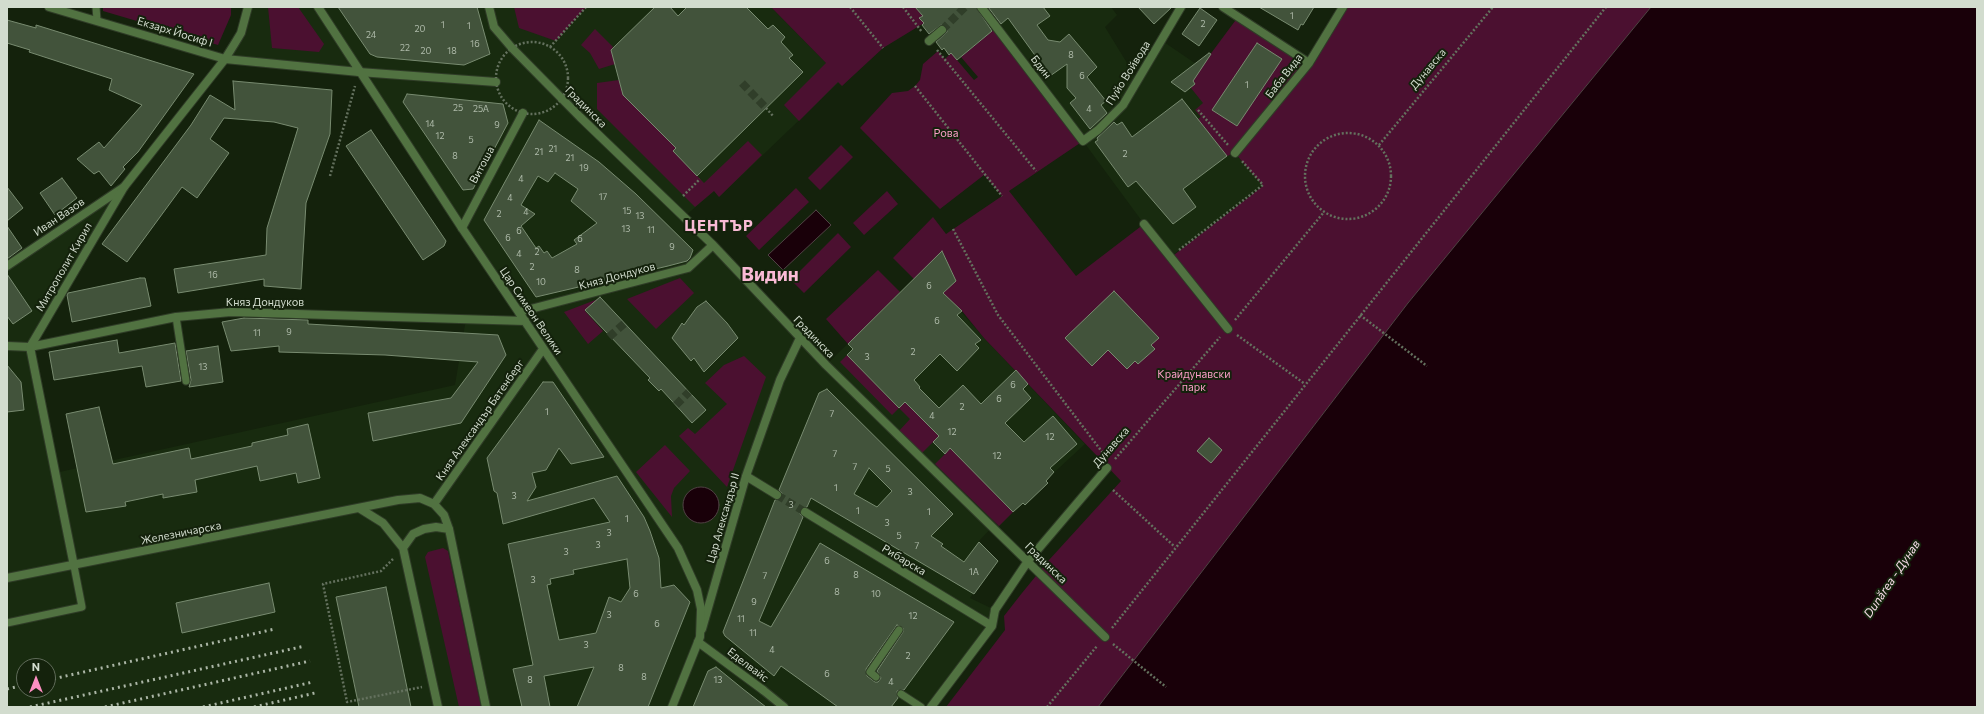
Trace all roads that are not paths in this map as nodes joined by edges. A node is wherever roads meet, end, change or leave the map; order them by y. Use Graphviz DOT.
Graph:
graph roads {
  1 [pos="49,7"];
  2 [pos="96,7"];
  3 [pos="248,7"];
  4 [pos="318,7"];
  5 [pos="489,7"];
  6 [pos="981,7"];
  7 [pos="1181,7"];
  8 [pos="1223,7"];
  9 [pos="1343,7"];
  10 [pos="97,20"];
  11 [pos="942,30"];
  12 [pos="929,41"];
  13 [pos="225,59"];
  14 [pos="1309,63"];
  15 [pos="359,72"];
  16 [pos="496,82"];
  17 [pos="523,113"];
  18 [pos="1083,140"];
  19 [pos="1235,153"];
  20 [pos="124,187"];
  21 [pos="1144,224"];
  22 [pos="462,228"];
  23 [pos="713,245"];
  24 [pos="7,266"];
  25 [pos="519,312"];
  26 [pos="176,317"];
  27 [pos="525,321"];
  28 [pos="1228,329"];
  29 [pos="800,338"];
  30 [pos="7,346"];
  31 [pos="30,347"];
  32 [pos="543,349"];
  33 [pos="186,381"];
  34 [pos="1109,466"];
  35 [pos="746,476"];
  36 [pos="777,495"];
  37 [pos="434,504"];
  38 [pos="359,508"];
  39 [pos="805,512"];
  40 [pos="449,529"];
  41 [pos="403,548"];
  42 [pos="1028,561"];
  43 [pos="74,566"];
  44 [pos="7,578"];
  45 [pos="7,624"];
  46 [pos="992,626"];
  47 [pos="900,630"];
  48 [pos="1105,637"];
  49 [pos="699,639"];
  50 [pos="876,677"];
  51 [pos="901,694"];
  52 [pos="438,707"];
  53 [pos="486,707"];
  54 [pos="672,707"];
  55 [pos="784,707"];
  56 [pos="921,707"];
  57 [pos="931,707"];
  1 -- 10 [label="street, Екзарх Йосиф I"];
  2 -- 10 [label="lane"];
  3 -- 13 [label="street, Митрополит Кирил"];
  4 -- 15 [label="street, Цар Симеон Велики"];
  5 -- 23 [label="street, Градинска"];
  6 -- 18 [label="street, Бдин"];
  7 -- 18 [label="street, Пуйо Войвода"];
  8 -- 14 [label="street"];
  9 -- 14 [label="street, Баба Вида"];
  10 -- 13 [label="street, Екзарх Йосиф I"];
  11 -- 12 [label="street"];
  13 -- 15 [label="street, Екзарх Йосиф I"];
  13 -- 20 [label="street, Митрополит Кирил"];
  14 -- 19 [label="street, Баба Вида"];
  15 -- 16 [label="street"];
  15 -- 22 [label="street, Цар Симеон Велики"];
  17 -- 22 [label="street, Витоша"];
  20 -- 24 [label="street, Иван Вазов"];
  20 -- 31 [label="street, Митрополит Кирил"];
  21 -- 28 [label="street"];
  22 -- 25 [label="street, Цар Симеон Велики"];
  23 -- 25 [label="street, Княз Дондуков"];
  23 -- 29 [label="street, Градинска"];
  25 -- 27 [label="street, Цар Симеон Велики"];
  26 -- 27 [label="street, Княз Дондуков"];
  26 -- 31 [label="street, Княз Дондуков"];
  26 -- 33 [label="lane"];
  27 -- 32 [label="street, Цар Симеон Велики"];
  29 -- 35 [label="street, Цар Александър II"];
  29 -- 42 [label="street, Градинска"];
  30 -- 31 [label="street, Княз Дондуков"];
  31 -- 43 [label="street"];
  32 -- 37 [label="street, Княз Александър Батенберг"];
  32 -- 49 [label="street, Цар Симеон Велики"];
  34 -- 42 [label="street, Дунавска"];
  35 -- 36 [label="street"];
  35 -- 49 [label="street, Цар Александър II"];
  37 -- 38 [label="street"];
  37 -- 40 [label="street"];
  38 -- 41 [label="street"];
  38 -- 43 [label="street, Железничарска"];
  39 -- 46 [label="street, Рибарска"];
  40 -- 41 [label="street"];
  40 -- 53 [label="street"];
  41 -- 52 [label="street"];
  42 -- 46 [label="street, Дунавска"];
  42 -- 48 [label="street, Градинска"];
  43 -- 44 [label="street, Железничарска"];
  43 -- 45 [label="lane"];
  46 -- 57 [label="street, Дунавска"];
  47 -- 50 [label="lane"];
  49 -- 54 [label="street, Цар Александър II"];
  49 -- 55 [label="street, Еделвайс"];
  51 -- 56 [label="lane"];
}
